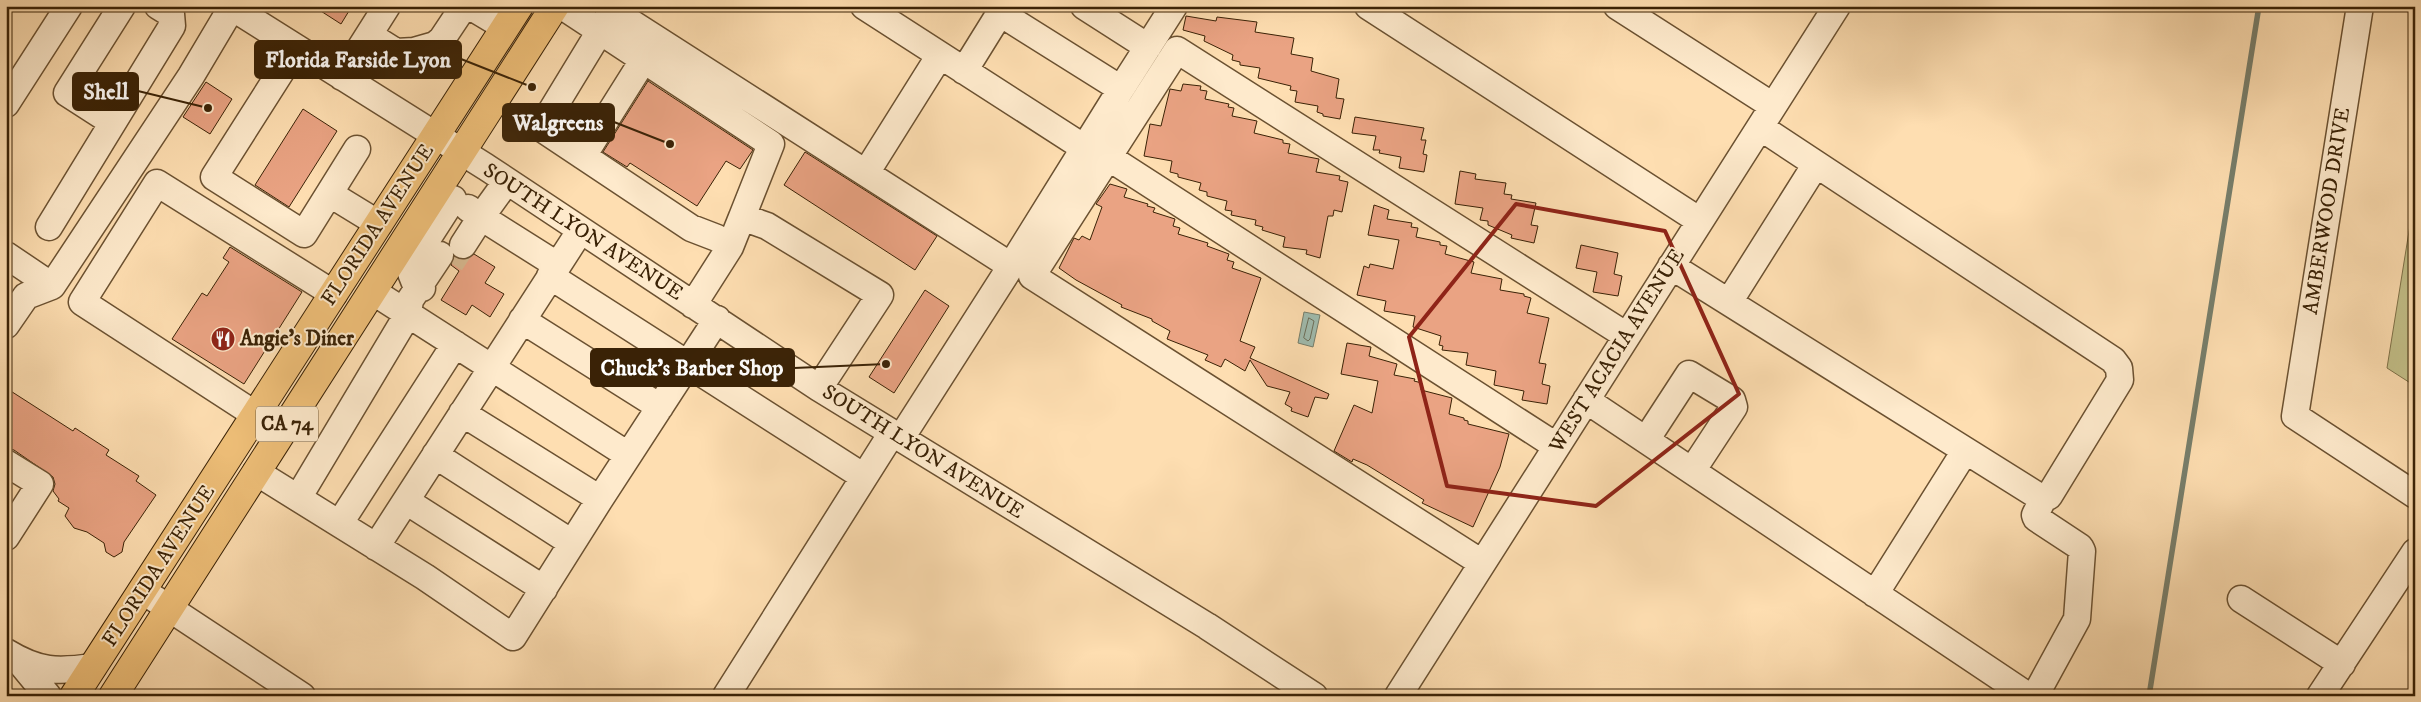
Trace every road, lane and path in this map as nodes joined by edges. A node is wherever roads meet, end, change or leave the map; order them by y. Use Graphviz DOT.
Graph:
graph roads {
  1 [pos="69,6"];
  2 [pos="122,6"];
  3 [pos="158,6"];
  4 [pos="387,6"];
  5 [pos="464,6"];
  6 [pos="470,6"];
  7 [pos="555,6"];
  8 [pos="562,6"];
  9 [pos="609,6"];
  10 [pos="864,6"];
  11 [pos="1084,6"];
  12 [pos="1174,6"];
  13 [pos="1368,6"];
  14 [pos="1617,6"];
  15 [pos="1837,6"];
  16 [pos="2360,6"];
  17 [pos="231,7"];
  18 [pos="512,17"];
  19 [pos="600,31"];
  20 [pos="369,35"];
  21 [pos="1148,47"];
  22 [pos="296,48"];
  23 [pos="940,55"];
  24 [pos="644,59"];
  25 [pos="964,71"];
  26 [pos="342,77"];
  27 [pos="1121,89"];
  28 [pos="6,104"];
  29 [pos="1767,116"];
  30 [pos="112,122"];
  31 [pos="435,137"];
  32 [pos="357,149"];
  33 [pos="460,153"];
  34 [pos="1097,153"];
  35 [pos="583,156"];
  36 [pos="1816,164"];
  37 [pos="866,173"];
  38 [pos="507,181"];
  39 [pos="330,194"];
  40 [pos="460,204"];
  41 [pos="553,212"];
  42 [pos="742,217"];
  43 [pos="1700,221"];
  44 [pos="379,224"];
  45 [pos="49,227"];
  46 [pos="580,231"];
  47 [pos="530,248"];
  48 [pos="730,248"];
  49 [pos="6,255"];
  50 [pos="1011,266"];
  51 [pos="1671,266"];
  52 [pos="553,271"];
  53 [pos="52,286"];
  54 [pos="417,288"];
  55 [pos="372,291"];
  56 [pos="334,294"];
  57 [pos="1729,302"];
  58 [pos="693,305"];
  59 [pos="408,314"];
  60 [pos="718,319"];
  61 [pos="522,320"];
  62 [pos="6,325"];
  63 [pos="1627,336"];
  64 [pos="455,344"];
  65 [pos="688,363"];
  66 [pos="492,367"];
  67 [pos="819,388"];
  68 [pos="1586,400"];
  69 [pos="660,407"];
  70 [pos="462,413"];
  71 [pos="256,415"];
  72 [pos="897,435"];
  73 [pos="1646,440"];
  74 [pos="1556,446"];
  75 [pos="1965,451"];
  76 [pos="628,455"];
  77 [pos="435,456"];
  78 [pos="6,463"];
  79 [pos="1692,471"];
  80 [pos="256,472"];
  81 [pos="864,478"];
  82 [pos="2415,495"];
  83 [pos="298,498"];
  84 [pos="600,498"];
  85 [pos="2042,499"];
  86 [pos="406,501"];
  87 [pos="340,523"];
  88 [pos="6,537"];
  89 [pos="572,543"];
  90 [pos="376,547"];
  91 [pos="2415,552"];
  92 [pos="1482,563"];
  93 [pos="544,589"];
  94 [pos="143,591"];
  95 [pos="1875,594"];
  96 [pos="2241,598"];
  97 [pos="168,608"];
  98 [pos="11,655"];
  99 [pos="2342,664"];
  100 [pos="93,667"];
  101 [pos="48,696"];
  102 [pos="74,696"];
  103 [pos="113,696"];
  104 [pos="302,696"];
  105 [pos="726,696"];
  106 [pos="1314,696"];
  107 [pos="1398,696"];
  108 [pos="2028,696"];
  109 [pos="2035,696"];
  110 [pos="2320,696"];
  1 -- 28 [label="street"];
  2 -- 30 [label="street"];
  3 -- 30 [label="street"];
  4 -- 20 [label="street"];
  5 -- 20 [label="street"];
  6 -- 18 [label="street"];
  7 -- 33 [label="main road, FLORIDA AVENUE / CA 74"];
  8 -- 19 [label="street"];
  9 -- 37 [label="street"];
  10 -- 23 [label="street"];
  11 -- 21 [label="street"];
  12 -- 21 [label="street"];
  13 -- 43 [label="street"];
  14 -- 29 [label="street"];
  15 -- 29 [label="street, WEST ACACIA AVENUE"];
  16 -- 82 [label="street, AMBERWOOD DRIVE"];
  17 -- 22 [label="street, SOUTH LYON AVENUE"];
  17 -- 53 [label="street"];
  18 -- 31 [label="main road, FLORIDA AVENUE"];
  19 -- 24 [label="street"];
  19 -- 35 [label="street"];
  20 -- 26 [label="street"];
  21 -- 27 [label="street"];
  22 -- 26 [label="street, SOUTH LYON AVENUE"];
  22 -- 39 [label="street"];
  23 -- 25 [label="street"];
  23 -- 37 [label="street"];
  24 -- 35 [label="street"];
  24 -- 42 [label="street"];
  25 -- 27 [label="street"];
  25 -- 34 [label="street"];
  26 -- 31 [label="street, SOUTH LYON AVENUE"];
  27 -- 34 [label="street"];
  29 -- 36 [label="street"];
  29 -- 43 [label="street, WEST ACACIA AVENUE"];
  30 -- 45 [label="street"];
  31 -- 33 [label="street, SOUTH LYON AVENUE"];
  31 -- 44 [label="main road, FLORIDA AVENUE"];
  32 -- 39 [label="street"];
  33 -- 38 [label="street, SOUTH LYON AVENUE"];
  33 -- 40 [label="main road, FLORIDA AVENUE / CA 74"];
  34 -- 50 [label="street"];
  34 -- 63 [label="street"];
  34 -- 74 [label="street"];
  34 -- 92 [label="street"];
  35 -- 48 [label="street"];
  36 -- 57 [label="street"];
  36 -- 85 [label="street"];
  37 -- 50 [label="street"];
  38 -- 40 [label="street"];
  38 -- 41 [label="street, SOUTH LYON AVENUE"];
  39 -- 44 [label="street"];
  40 -- 47 [label="street"];
  40 -- 54 [label="street"];
  40 -- 54 [label="street"];
  40 -- 55 [label="main road, FLORIDA AVENUE / CA 74"];
  41 -- 46 [label="street, SOUTH LYON AVENUE"];
  41 -- 47 [label="street"];
  42 -- 48 [label="street"];
  42 -- 67 [label="street"];
  43 -- 51 [label="street, WEST ACACIA AVENUE"];
  44 -- 56 [label="main road, FLORIDA AVENUE"];
  46 -- 52 [label="street"];
  46 -- 58 [label="street, SOUTH LYON AVENUE"];
  47 -- 52 [label="street"];
  48 -- 58 [label="street"];
  49 -- 53 [label="street"];
  50 -- 72 [label="street"];
  51 -- 57 [label="street"];
  51 -- 63 [label="street, WEST ACACIA AVENUE"];
  52 -- 61 [label="street"];
  52 -- 65 [label="street"];
  53 -- 62 [label="street"];
  54 -- 59 [label="street"];
  55 -- 59 [label="street"];
  55 -- 80 [label="main road, FLORIDA AVENUE / CA 74"];
  56 -- 71 [label="main road, FLORIDA AVENUE"];
  56 -- 71 [label="street"];
  57 -- 75 [label="street"];
  58 -- 60 [label="street, SOUTH LYON AVENUE"];
  59 -- 64 [label="street"];
  59 -- 83 [label="street"];
  60 -- 65 [label="street"];
  60 -- 67 [label="street, SOUTH LYON AVENUE"];
  61 -- 66 [label="street"];
  61 -- 69 [label="street"];
  63 -- 68 [label="street, WEST ACACIA AVENUE"];
  64 -- 66 [label="street"];
  64 -- 87 [label="street"];
  65 -- 69 [label="street"];
  65 -- 81 [label="street"];
  66 -- 70 [label="street"];
  66 -- 76 [label="street"];
  67 -- 72 [label="street, SOUTH LYON AVENUE"];
  68 -- 73 [label="street"];
  68 -- 74 [label="street, WEST ACACIA AVENUE"];
  69 -- 76 [label="street"];
  70 -- 77 [label="street"];
  70 -- 84 [label="street"];
  71 -- 94 [label="main road, FLORIDA AVENUE"];
  72 -- 81 [label="street"];
  72 -- 106 [label="street, SOUTH LYON AVENUE"];
  73 -- 79 [label="street"];
  73 -- 79 [label="street"];
  74 -- 92 [label="street, WEST ACACIA AVENUE"];
  75 -- 85 [label="street"];
  75 -- 95 [label="street"];
  76 -- 84 [label="street"];
  77 -- 86 [label="street"];
  77 -- 89 [label="street"];
  78 -- 88 [label="street"];
  79 -- 95 [label="street"];
  80 -- 83 [label="street"];
  80 -- 97 [label="main road, FLORIDA AVENUE / CA 74"];
  81 -- 105 [label="street"];
  83 -- 87 [label="street"];
  84 -- 89 [label="street"];
  85 -- 109 [label="street"];
  86 -- 90 [label="street"];
  86 -- 93 [label="street"];
  87 -- 90 [label="street"];
  89 -- 93 [label="street"];
  90 -- 93 [label="street"];
  91 -- 99 [label="street"];
  92 -- 107 [label="street, WEST ACACIA AVENUE"];
  94 -- 97 [label="street"];
  94 -- 100 [label="main road, FLORIDA AVENUE"];
  95 -- 108 [label="street"];
  96 -- 99 [label="street"];
  97 -- 103 [label="main road, FLORIDA AVENUE / CA 74"];
  97 -- 104 [label="street"];
  98 -- 100 [label="street"];
  98 -- 101 [label="street"];
  99 -- 110 [label="street"];
  100 -- 102 [label="main road, FLORIDA AVENUE"];
}
